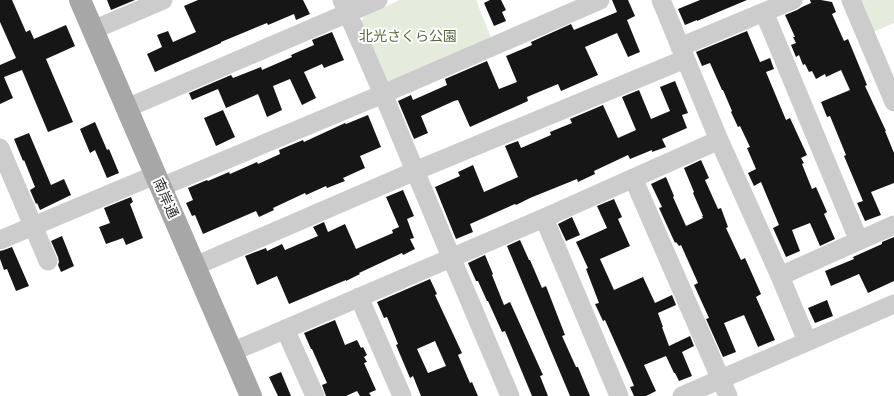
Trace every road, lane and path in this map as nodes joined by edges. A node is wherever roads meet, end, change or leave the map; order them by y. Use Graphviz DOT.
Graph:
graph roads {
  1 [pos="80,0"];
  2 [pos="163,0"];
  3 [pos="378,0"];
  4 [pos="600,0"];
  5 [pos="661,0"];
  6 [pos="793,0"];
  7 [pos="851,0"];
  8 [pos="345,6"];
  9 [pos="764,12"];
  10 [pos="93,30"];
  11 [pos="683,53"];
  12 [pos="383,94"];
  13 [pos="894,102"];
  14 [pos="127,108"];
  15 [pos="719,140"];
  16 [pos="0,148"];
  17 [pos="415,171"];
  18 [pos="634,178"];
  19 [pos="158,181"];
  20 [pos="544,218"];
  21 [pos="894,225"];
  22 [pos="33,226"];
  23 [pos="0,240"];
  24 [pos="859,241"];
  25 [pos="451,257"];
  26 [pos="48,261"];
  27 [pos="195,266"];
  28 [pos="780,276"];
  29 [pos="359,297"];
  30 [pos="894,304"];
  31 [pos="285,329"];
  32 [pos="807,341"];
  33 [pos="232,352"];
  34 [pos="725,388"];
  35 [pos="251,396"];
  36 [pos="315,396"];
  37 [pos="402,396"];
  38 [pos="510,396"];
  39 [pos="619,396"];
  40 [pos="682,396"];
  1 -- 10 [label="main road, 南岸通"];
  2 -- 10 [label="street"];
  3 -- 8 [label="street"];
  4 -- 12 [label="street"];
  5 -- 11 [label="street"];
  6 -- 9 [label="street"];
  7 -- 13 [label="street"];
  8 -- 12 [label="street"];
  8 -- 14 [label="street"];
  9 -- 11 [label="street"];
  9 -- 24 [label="street"];
  10 -- 14 [label="main road, 南岸通"];
  11 -- 15 [label="street"];
  11 -- 17 [label="street"];
  12 -- 17 [label="street"];
  12 -- 19 [label="street"];
  14 -- 19 [label="main road, 南岸通"];
  15 -- 18 [label="street"];
  15 -- 28 [label="street"];
  16 -- 22 [label="street"];
  17 -- 25 [label="street"];
  17 -- 27 [label="street"];
  18 -- 20 [label="street"];
  18 -- 34 [label="street"];
  19 -- 22 [label="street"];
  19 -- 27 [label="main road, 南岸通"];
  20 -- 25 [label="street"];
  20 -- 39 [label="street"];
  21 -- 24 [label="street"];
  22 -- 23 [label="street"];
  22 -- 26 [label="street"];
  24 -- 28 [label="street"];
  25 -- 29 [label="street"];
  25 -- 38 [label="street"];
  27 -- 33 [label="main road, 南岸通"];
  28 -- 32 [label="street"];
  29 -- 31 [label="street"];
  29 -- 37 [label="street"];
  30 -- 32 [label="street"];
  31 -- 33 [label="street"];
  31 -- 36 [label="street"];
  32 -- 34 [label="street"];
  33 -- 35 [label="main road, 南岸通"];
  34 -- 40 [label="street"];
}
